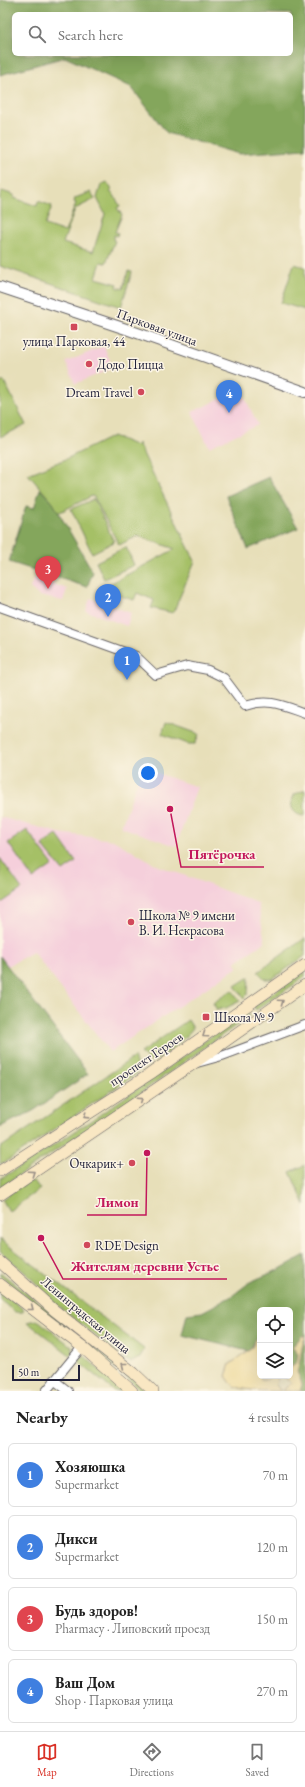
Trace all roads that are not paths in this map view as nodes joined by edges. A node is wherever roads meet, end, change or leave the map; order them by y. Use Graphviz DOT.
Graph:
graph roads {
  1 [pos="0,288"];
  2 [pos="305,392"];
  3 [pos="0,607"];
  4 [pos="305,713"];
  5 [pos="305,965"];
  6 [pos="305,985"];
  7 [pos="305,1025"];
  8 [pos="193,1064"];
  9 [pos="0,1171"];
  10 [pos="0,1195"];
  11 [pos="0,1262"];
  12 [pos="0,1284"];
  13 [pos="82,1347"];
  14 [pos="54,1380"];
  15 [pos="46,1391"];
  16 [pos="68,1391"];
  17 [pos="132,1391"];
  18 [pos="153,1391"];
  1 -- 2 [label="street, Парковая улица"];
  3 -- 4 [label="street"];
  5 -- 9 [label="main road, проспект Героев, one-way"];
  8 -- 6 [label="main road, one-way"];
  7 -- 8 [label="street"];
  10 -- 8 [label="main road, one-way"];
  18 -- 11 [label="main road, Ленинградская улица, one-way"];
  12 -- 13 [label="main road, one-way"];
  13 -- 14 [label="street"];
  13 -- 17 [label="main road"];
  14 -- 15 [label="street"];
  14 -- 16 [label="street"];
}
